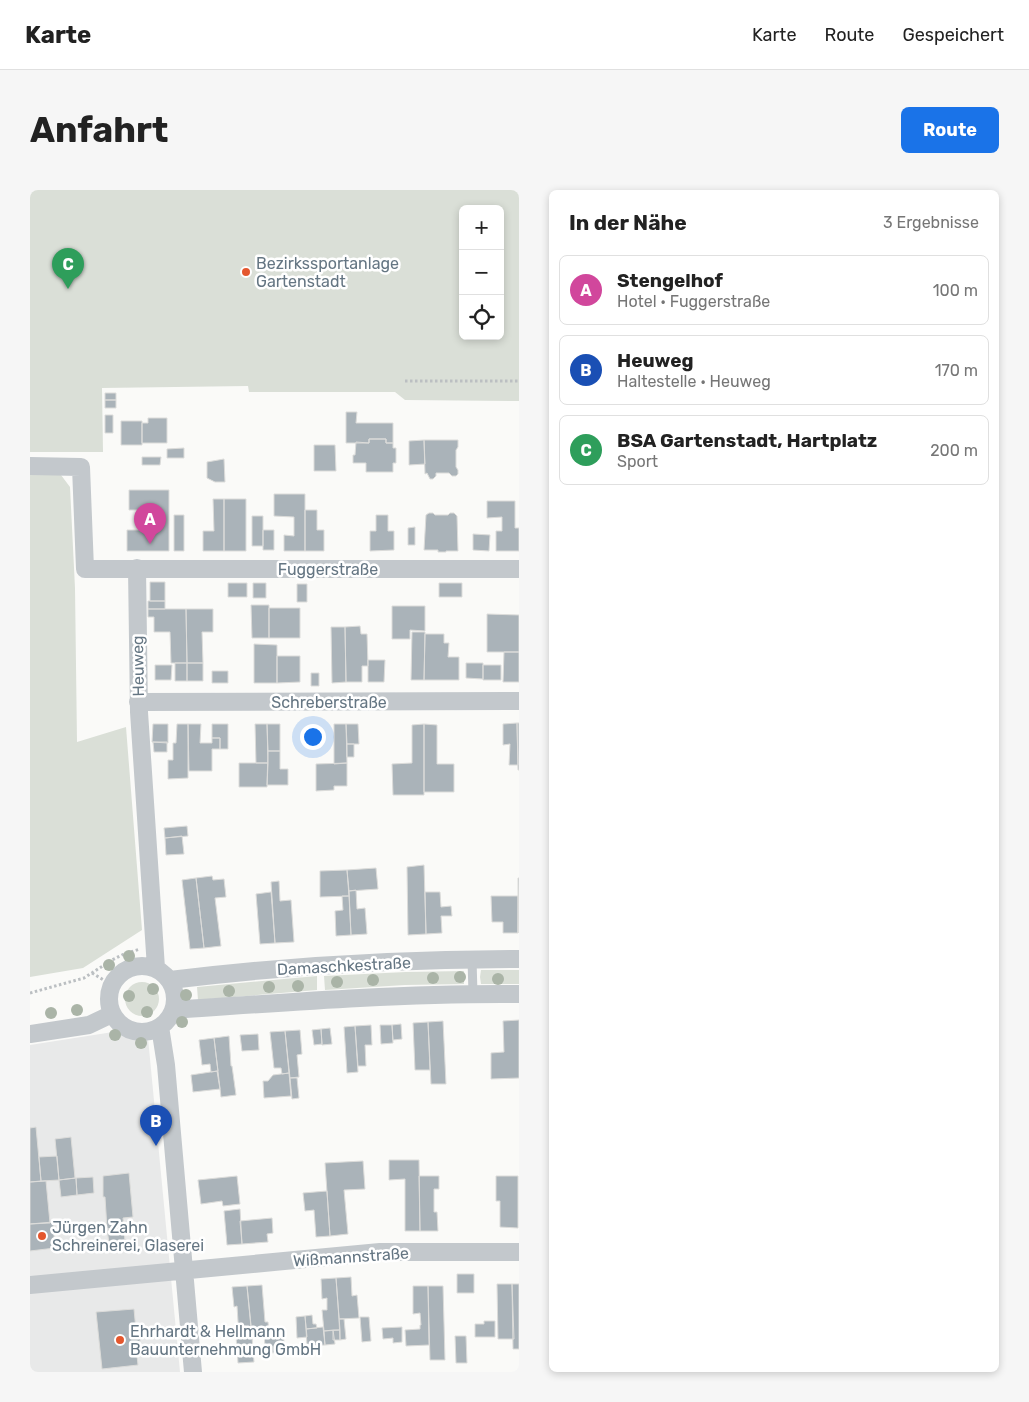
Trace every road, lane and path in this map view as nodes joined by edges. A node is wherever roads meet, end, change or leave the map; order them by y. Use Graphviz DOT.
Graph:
graph roads {
  1 [pos="405,381"];
  2 [pos="519,381"];
  3 [pos="30,466"];
  4 [pos="137,568"];
  5 [pos="519,569"];
  6 [pos="519,701"];
  7 [pos="138,702"];
  8 [pos="155,949"];
  9 [pos="472,960"];
  10 [pos="519,960"];
  11 [pos="156,968"];
  12 [pos="92,972"];
  13 [pos="170,980"];
  14 [pos="112,985"];
  15 [pos="30,993"];
  16 [pos="473,994"];
  17 [pos="519,994"];
  18 [pos="174,1010"];
  19 [pos="112,1014"];
  20 [pos="160,1027"];
  21 [pos="30,1034"];
  22 [pos="519,1252"];
  23 [pos="183,1271"];
  24 [pos="30,1285"];
  25 [pos="193,1372"];
  1 -- 2 [label="path"];
  3 -- 4 [label="street"];
  4 -- 5 [label="street, Fuggerstraße"];
  4 -- 7 [label="street, Heuweg"];
  6 -- 7 [label="street, Schreberstraße"];
  7 -- 8 [label="street, Heuweg"];
  8 -- 11 [label="street, Heuweg"];
  8 -- 12 [label="path"];
  9 -- 10 [label="street, Damaschkestraße"];
  9 -- 13 [label="street, Damaschkestraße"];
  9 -- 16 [label="lane"];
  11 -- 13 [label="street"];
  11 -- 14 [label="street"];
  12 -- 14 [label="path"];
  12 -- 15 [label="path"];
  13 -- 18 [label="street"];
  14 -- 19 [label="street"];
  16 -- 17 [label="street, Damaschkestraße"];
  16 -- 18 [label="street, Damaschkestraße"];
  18 -- 20 [label="street"];
  19 -- 20 [label="street"];
  19 -- 21 [label="street"];
  20 -- 23 [label="street"];
  22 -- 23 [label="street, Wißmannstraße"];
  23 -- 24 [label="street, Wißmannstraße"];
  23 -- 25 [label="street"];
}
